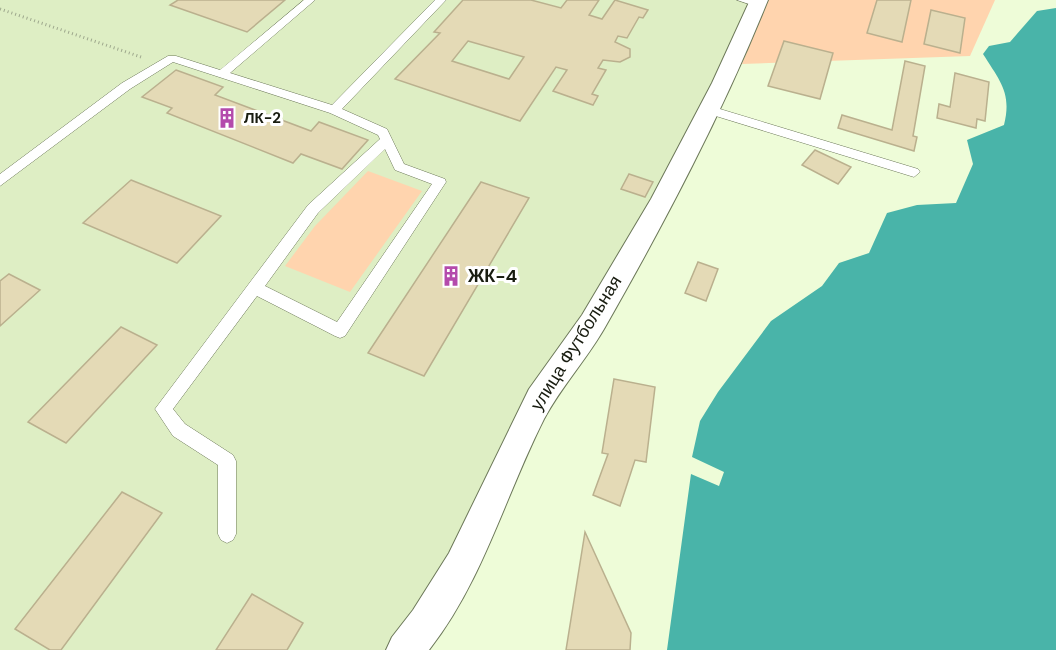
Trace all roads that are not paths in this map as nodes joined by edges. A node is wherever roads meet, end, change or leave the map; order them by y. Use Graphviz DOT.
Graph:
graph roads {
  1 [pos="310,0"];
  2 [pos="441,0"];
  3 [pos="753,1"];
  4 [pos="222,74"];
  5 [pos="334,110"];
  6 [pos="710,110"];
  7 [pos="387,140"];
  8 [pos="914,171"];
  9 [pos="0,182"];
  10 [pos="255,288"];
  11 [pos="227,534"];
  12 [pos="405,650"];
  1 -- 4 [label="lane"];
  2 -- 5 [label="lane"];
  3 -- 6 [label="street, улица Футбольная"];
  4 -- 5 [label="lane"];
  4 -- 9 [label="lane"];
  5 -- 7 [label="lane"];
  6 -- 8 [label="lane"];
  6 -- 12 [label="street, улица Футбольная"];
  7 -- 10 [label="lane"];
  7 -- 10 [label="lane"];
  10 -- 11 [label="lane"];
}
